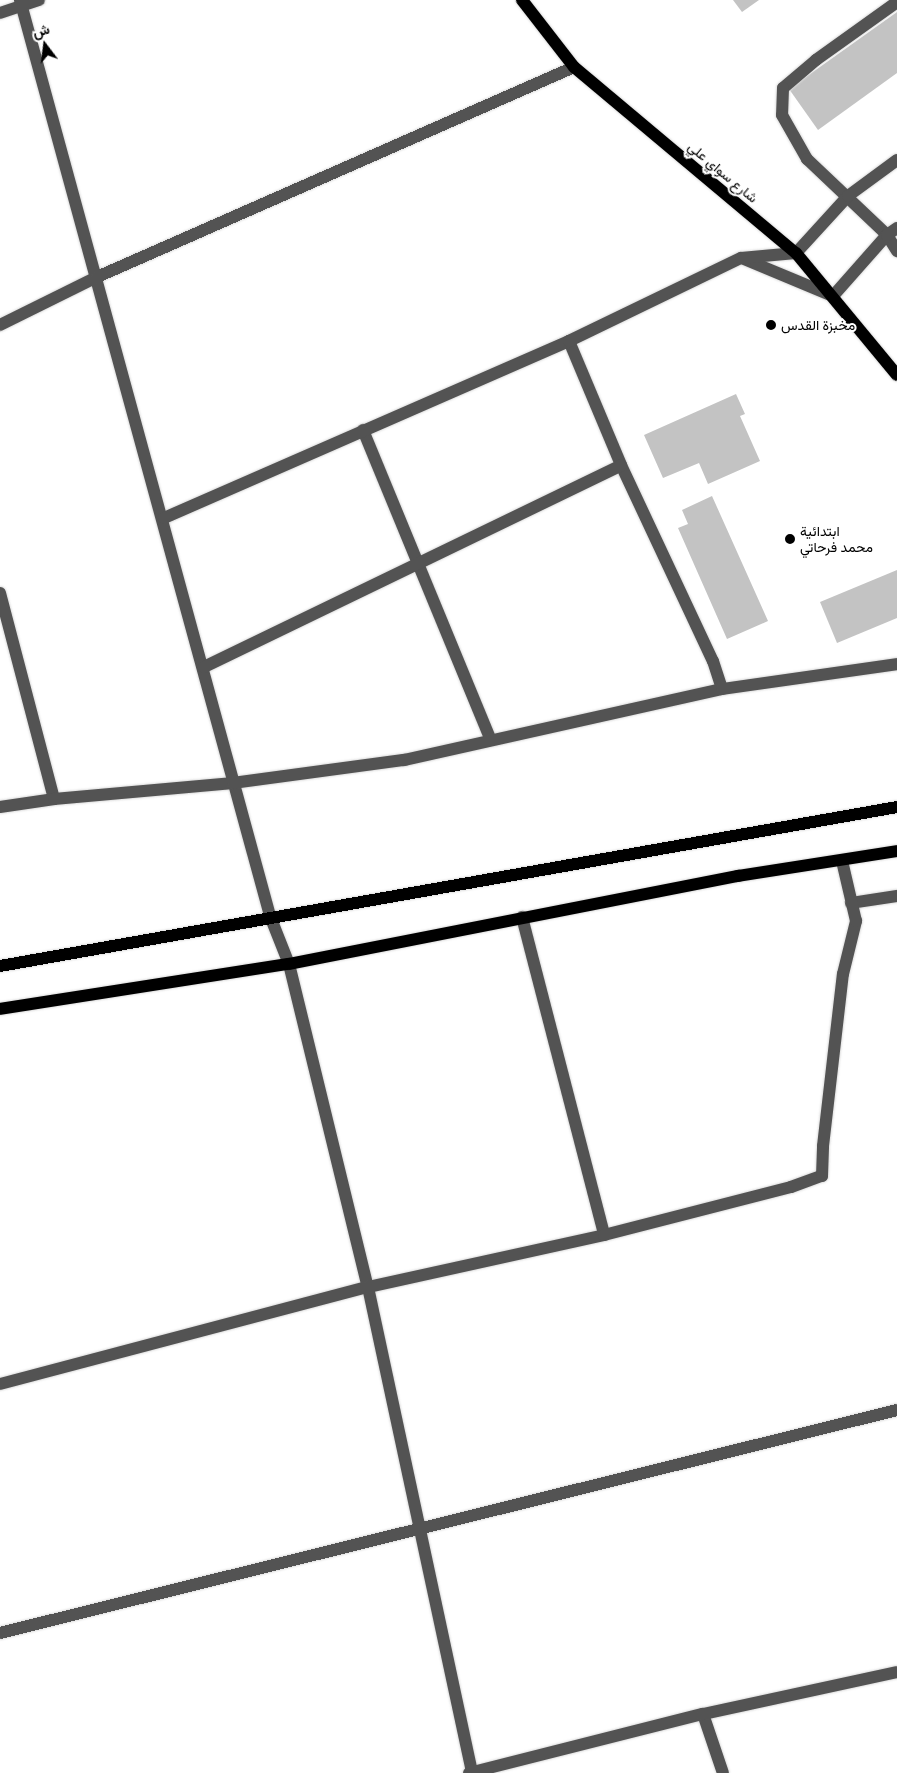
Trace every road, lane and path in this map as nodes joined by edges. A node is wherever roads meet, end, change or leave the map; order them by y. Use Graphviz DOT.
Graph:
graph roads {
  1 [pos="40,0"];
  2 [pos="522,0"];
  3 [pos="897,2"];
  4 [pos="21,3"];
  5 [pos="0,13"];
  6 [pos="574,67"];
  7 [pos="897,160"];
  8 [pos="848,196"];
  9 [pos="892,232"];
  10 [pos="897,251"];
  11 [pos="796,254"];
  12 [pos="741,258"];
  13 [pos="97,277"];
  14 [pos="833,296"];
  15 [pos="0,325"];
  16 [pos="569,341"];
  17 [pos="897,375"];
  18 [pos="363,430"];
  19 [pos="621,465"];
  20 [pos="164,518"];
  21 [pos="415,562"];
  22 [pos="0,593"];
  23 [pos="897,664"];
  24 [pos="204,667"];
  25 [pos="722,689"];
  26 [pos="491,740"];
  27 [pos="233,783"];
  28 [pos="54,799"];
  29 [pos="0,807"];
  30 [pos="897,807"];
  31 [pos="897,851"];
  32 [pos="842,861"];
  33 [pos="897,896"];
  34 [pos="851,903"];
  35 [pos="270,916"];
  36 [pos="522,917"];
  37 [pos="290,964"];
  38 [pos="0,966"];
  39 [pos="0,1009"];
  40 [pos="604,1235"];
  41 [pos="368,1287"];
  42 [pos="0,1384"];
  43 [pos="897,1410"];
  44 [pos="417,1529"];
  45 [pos="0,1633"];
  46 [pos="897,1672"];
  47 [pos="703,1714"];
  48 [pos="471,1773"];
  49 [pos="723,1773"];
  1 -- 4 [label="street"];
  2 -- 6 [label="main road, شارع سواي علي"];
  3 -- 8 [label="street"];
  4 -- 5 [label="street"];
  4 -- 13 [label="street"];
  6 -- 11 [label="main road, شارع سواي علي"];
  6 -- 13 [label="street"];
  7 -- 8 [label="street"];
  8 -- 9 [label="street"];
  8 -- 11 [label="street"];
  9 -- 10 [label="street"];
  9 -- 14 [label="street"];
  11 -- 12 [label="street"];
  11 -- 14 [label="main road, شارع سواي علي"];
  12 -- 14 [label="street"];
  12 -- 16 [label="street"];
  13 -- 15 [label="street"];
  13 -- 20 [label="street"];
  14 -- 17 [label="main road, شارع سواي علي"];
  16 -- 18 [label="street"];
  16 -- 19 [label="street"];
  18 -- 20 [label="street"];
  18 -- 21 [label="street"];
  19 -- 21 [label="street"];
  19 -- 25 [label="street"];
  20 -- 24 [label="street"];
  21 -- 24 [label="street"];
  21 -- 26 [label="street"];
  22 -- 28 [label="street"];
  23 -- 25 [label="street"];
  24 -- 27 [label="street"];
  25 -- 26 [label="street"];
  26 -- 27 [label="street"];
  27 -- 28 [label="street"];
  27 -- 35 [label="street"];
  28 -- 29 [label="street"];
  30 -- 35 [label="main road"];
  31 -- 32 [label="main road"];
  32 -- 34 [label="street"];
  32 -- 36 [label="main road"];
  33 -- 34 [label="street"];
  34 -- 40 [label="street"];
  35 -- 37 [label="street"];
  35 -- 38 [label="main road"];
  36 -- 37 [label="main road"];
  36 -- 40 [label="street"];
  37 -- 39 [label="main road"];
  37 -- 41 [label="street"];
  40 -- 41 [label="street"];
  41 -- 42 [label="street"];
  41 -- 44 [label="street"];
  43 -- 44 [label="street"];
  44 -- 45 [label="street"];
  44 -- 48 [label="street"];
  46 -- 47 [label="street"];
  47 -- 48 [label="street"];
  47 -- 49 [label="street"];
}
